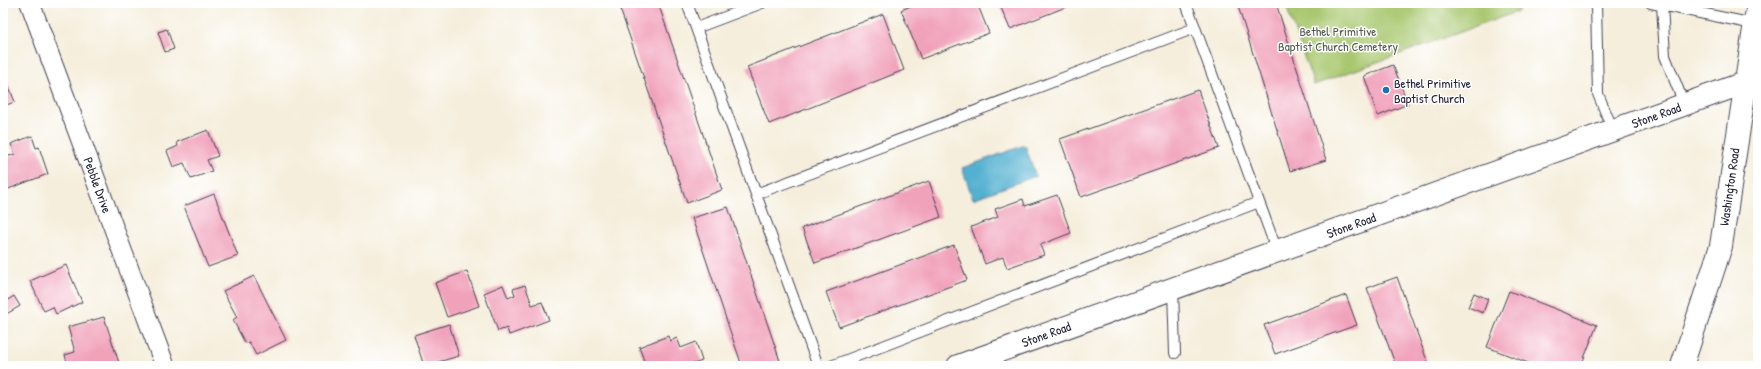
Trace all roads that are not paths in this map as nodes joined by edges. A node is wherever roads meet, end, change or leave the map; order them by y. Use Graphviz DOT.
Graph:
graph roads {
  1 [pos="30,3"];
  2 [pos="687,3"];
  3 [pos="762,3"];
  4 [pos="1186,3"];
  5 [pos="1596,3"];
  6 [pos="1651,3"];
  7 [pos="1758,3"];
  8 [pos="1662,5"];
  9 [pos="1754,24"];
  10 [pos="696,28"];
  11 [pos="1195,28"];
  12 [pos="1751,81"];
  13 [pos="1684,104"];
  14 [pos="1612,130"];
  15 [pos="756,194"];
  16 [pos="1259,202"];
  17 [pos="1277,251"];
  18 [pos="1173,289"];
  19 [pos="1175,352"];
  20 [pos="165,366"];
  21 [pos="818,366"];
  22 [pos="831,366"];
  23 [pos="958,366"];
  24 [pos="1682,366"];
  1 -- 20 [label="street, Pebble Drive"];
  2 -- 10 [label="lane"];
  3 -- 10 [label="lane"];
  4 -- 11 [label="lane"];
  5 -- 14 [label="lane"];
  6 -- 8 [label="lane"];
  7 -- 9 [label="street, Washington Road"];
  8 -- 9 [label="lane"];
  8 -- 13 [label="lane"];
  9 -- 12 [label="street, Washington Road"];
  10 -- 15 [label="lane"];
  11 -- 15 [label="lane"];
  11 -- 16 [label="lane"];
  12 -- 13 [label="street, Stone Road"];
  12 -- 24 [label="street, Washington Road"];
  13 -- 14 [label="street, Stone Road"];
  14 -- 17 [label="street, Stone Road"];
  15 -- 21 [label="lane"];
  16 -- 17 [label="lane"];
  16 -- 22 [label="lane"];
  17 -- 18 [label="street, Stone Road"];
  18 -- 19 [label="lane"];
  18 -- 23 [label="street, Stone Road"];
}
